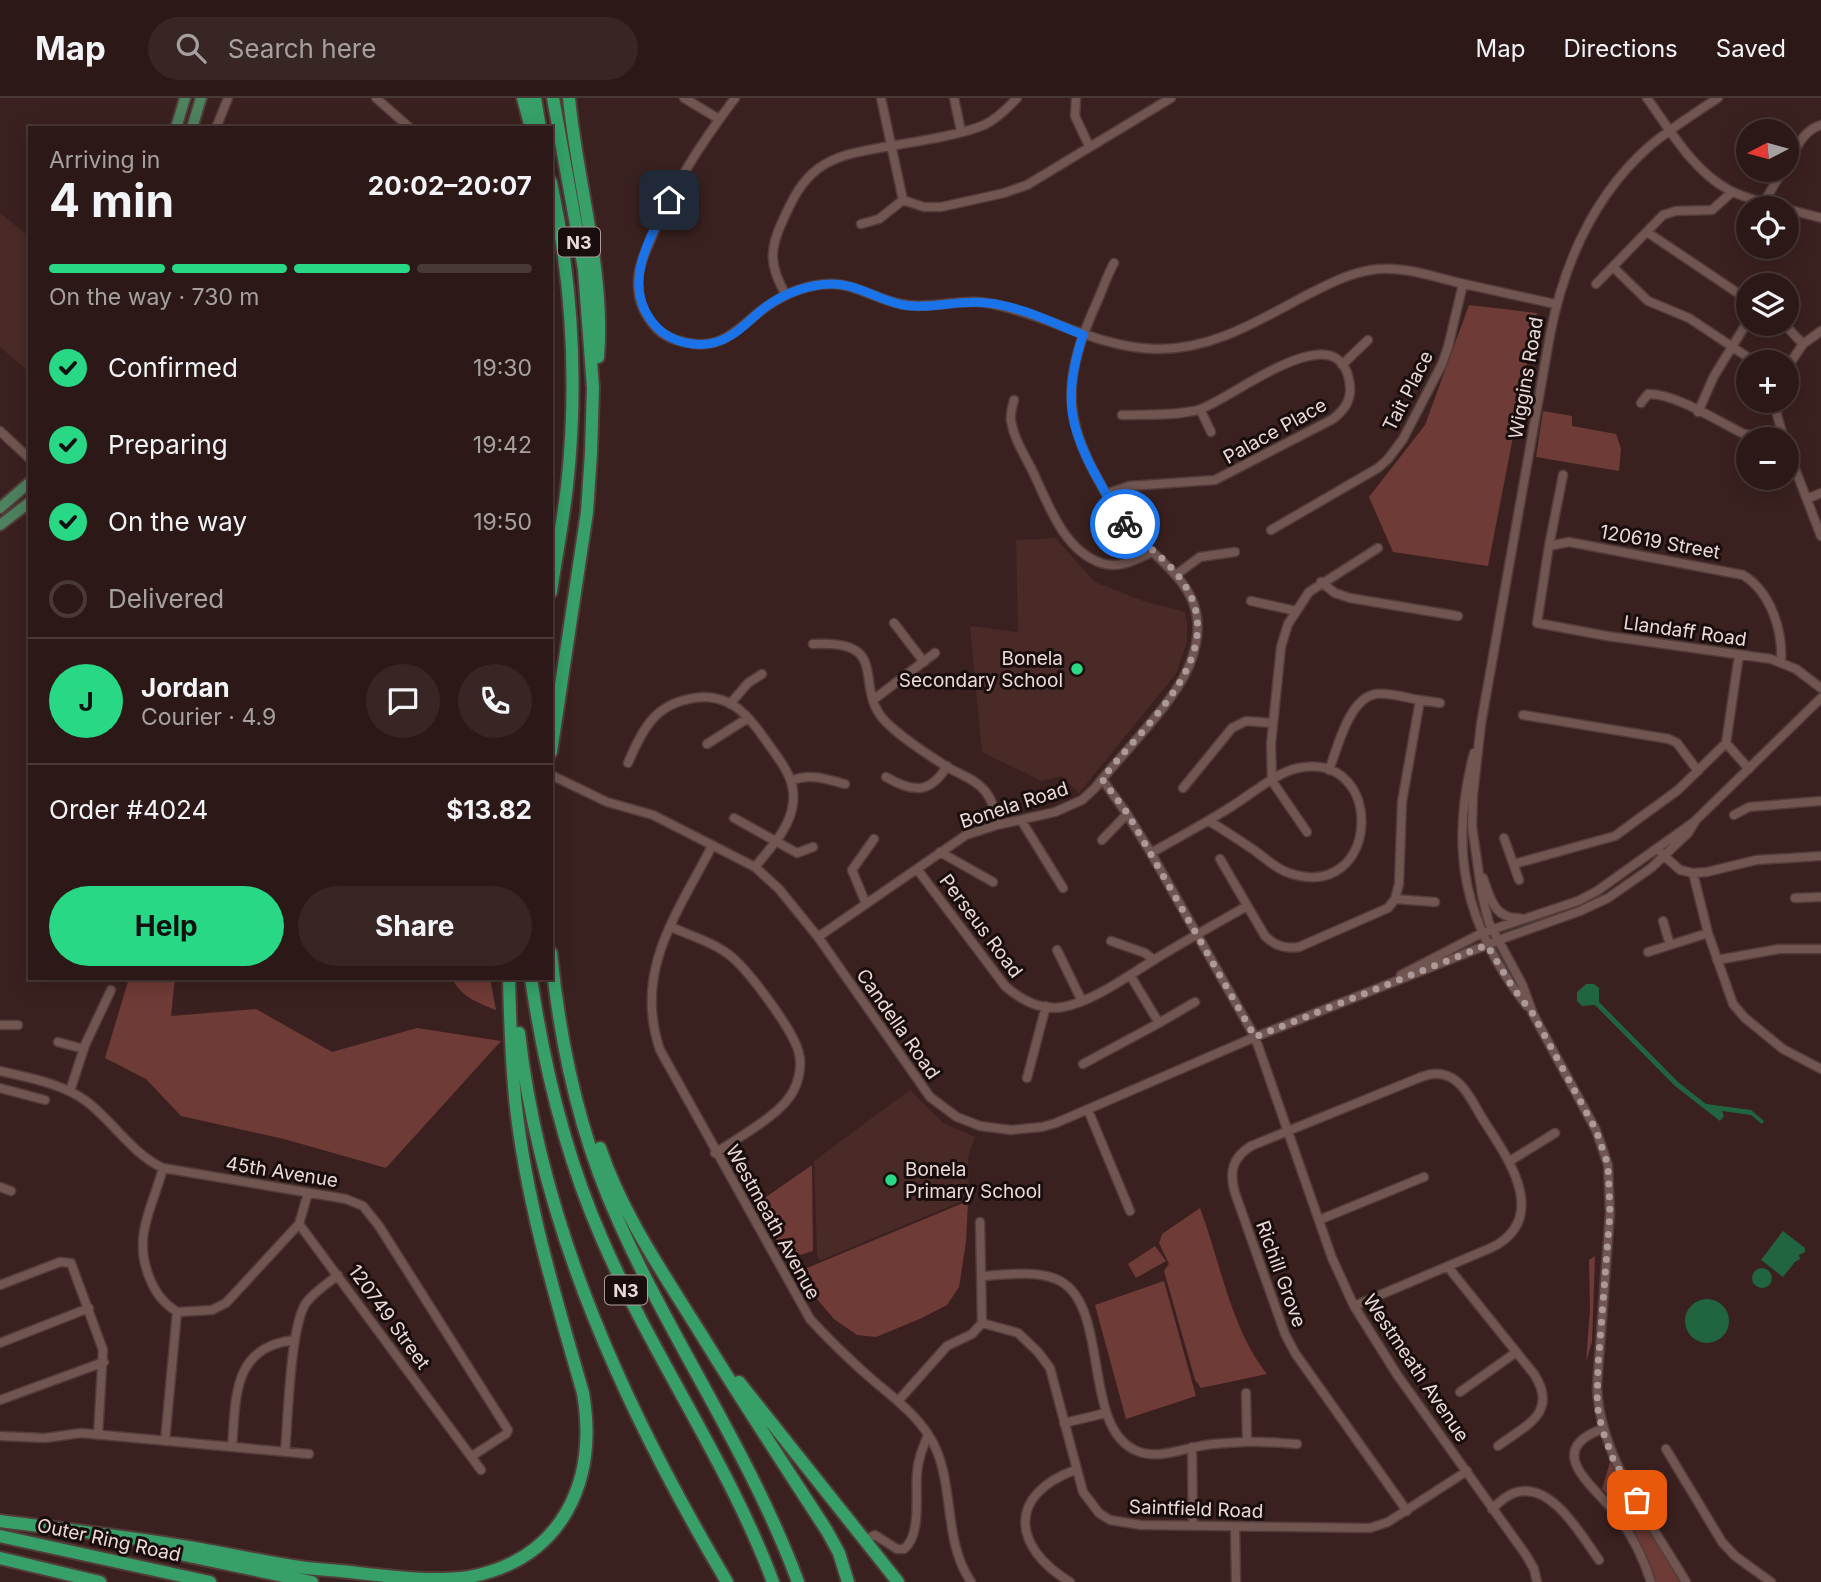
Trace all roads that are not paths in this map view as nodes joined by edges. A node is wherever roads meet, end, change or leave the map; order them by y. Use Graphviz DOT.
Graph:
graph roads {
  1 [pos="185,98"];
  2 [pos="201,98"];
  3 [pos="228,98"];
  4 [pos="376,98"];
  5 [pos="523,98"];
  6 [pos="535,98"];
  7 [pos="553,98"];
  8 [pos="569,98"];
  9 [pos="684,98"];
  10 [pos="735,98"];
  11 [pos="881,98"];
  12 [pos="954,98"];
  13 [pos="1017,98"];
  14 [pos="1076,98"];
  15 [pos="1171,98"];
  16 [pos="1647,98"];
  17 [pos="1718,98"];
  18 [pos="719,119"];
  19 [pos="1821,125"];
  20 [pos="177,126"];
  21 [pos="193,126"];
  22 [pos="217,126"];
  23 [pos="408,126"];
  24 [pos="530,126"];
  25 [pos="540,126"];
  26 [pos="1670,130"];
  27 [pos="961,131"];
  28 [pos="1799,144"];
  29 [pos="891,146"];
  30 [pos="1089,146"];
  31 [pos="553,192"];
  32 [pos="1732,192"];
  33 [pos="1745,196"];
  34 [pos="903,200"];
  35 [pos="1799,212"];
  36 [pos="1821,218"];
  37 [pos="861,224"];
  38 [pos="1647,232"];
  39 [pos="1114,263"];
  40 [pos="1614,268"];
  41 [pos="1463,284"];
  42 [pos="1596,284"];
  43 [pos="1736,292"];
  44 [pos="786,295"];
  45 [pos="1556,304"];
  46 [pos="1821,331"];
  47 [pos="1083,335"];
  48 [pos="1739,336"];
  49 [pos="1795,336"];
  50 [pos="1368,340"];
  51 [pos="1803,344"];
  52 [pos="1733,346"];
  53 [pos="1738,350"];
  54 [pos="1799,350"];
  55 [pos="1342,365"];
  56 [pos="593,388"];
  57 [pos="1014,400"];
  58 [pos="1642,403"];
  59 [pos="1200,409"];
  60 [pos="1698,412"];
  61 [pos="1122,415"];
  62 [pos="1736,430"];
  63 [pos="0,432"];
  64 [pos="1211,432"];
  65 [pos="28,457"];
  66 [pos="1563,475"];
  67 [pos="1799,478"];
  68 [pos="28,484"];
  69 [pos="1821,493"];
  70 [pos="1106,494"];
  71 [pos="1807,499"];
  72 [pos="28,504"];
  73 [pos="0,508"];
  74 [pos="0,525"];
  75 [pos="1271,530"];
  76 [pos="1821,536"];
  77 [pos="1549,545"];
  78 [pos="1378,548"];
  79 [pos="1152,552"];
  80 [pos="1235,552"];
  81 [pos="1177,574"];
  82 [pos="553,579"];
  83 [pos="1321,582"];
  84 [pos="1251,601"];
  85 [pos="1296,611"];
  86 [pos="1458,616"];
  87 [pos="894,623"];
  88 [pos="813,644"];
  89 [pos="935,653"];
  90 [pos="1739,655"];
  91 [pos="924,662"];
  92 [pos="1781,662"];
  93 [pos="761,674"];
  94 [pos="1821,688"];
  95 [pos="1821,698"];
  96 [pos="873,700"];
  97 [pos="1420,700"];
  98 [pos="1440,703"];
  99 [pos="730,704"];
  100 [pos="1523,715"];
  101 [pos="748,718"];
  102 [pos="1273,723"];
  103 [pos="1481,724"];
  104 [pos="553,739"];
  105 [pos="1726,743"];
  106 [pos="707,744"];
  107 [pos="628,763"];
  108 [pos="947,766"];
  109 [pos="1749,769"];
  110 [pos="1329,770"];
  111 [pos="1698,771"];
  112 [pos="553,776"];
  113 [pos="886,777"];
  114 [pos="1102,779"];
  115 [pos="791,781"];
  116 [pos="1272,781"];
  117 [pos="845,784"];
  118 [pos="1183,788"];
  119 [pos="1821,801"];
  120 [pos="1128,814"];
  121 [pos="1734,815"];
  122 [pos="734,818"];
  123 [pos="1021,820"];
  124 [pos="1696,820"];
  125 [pos="1209,821"];
  126 [pos="997,825"];
  127 [pos="1307,832"];
  128 [pos="1504,838"];
  129 [pos="874,839"];
  130 [pos="1102,840"];
  131 [pos="776,841"];
  132 [pos="712,846"];
  133 [pos="813,847"];
  134 [pos="1657,849"];
  135 [pos="940,852"];
  136 [pos="1151,853"];
  137 [pos="1821,856"];
  138 [pos="1664,857"];
  139 [pos="1220,859"];
  140 [pos="1476,861"];
  141 [pos="1514,864"];
  142 [pos="755,867"];
  143 [pos="917,869"];
  144 [pos="1693,873"];
  145 [pos="1519,880"];
  146 [pos="993,882"];
  147 [pos="1063,888"];
  148 [pos="1821,897"];
  149 [pos="1795,898"];
  150 [pos="1395,899"];
  151 [pos="1435,902"];
  152 [pos="866,904"];
  153 [pos="1247,906"];
  154 [pos="1525,918"];
  155 [pos="1663,921"];
  156 [pos="671,927"];
  157 [pos="1492,930"];
  158 [pos="1482,933"];
  159 [pos="1708,933"];
  160 [pos="1196,934"];
  161 [pos="818,937"];
  162 [pos="1498,941"];
  163 [pos="1111,942"];
  164 [pos="1487,945"];
  165 [pos="1670,945"];
  166 [pos="1821,949"];
  167 [pos="1057,950"];
  168 [pos="1648,952"];
  169 [pos="1154,960"];
  170 [pos="1717,960"];
  171 [pos="553,968"];
  172 [pos="1130,975"];
  173 [pos="511,980"];
  174 [pos="511,980"];
  175 [pos="531,980"];
  176 [pos="1377,989"];
  177 [pos="111,990"];
  178 [pos="1082,1001"];
  179 [pos="1195,1002"];
  180 [pos="1046,1006"];
  181 [pos="1533,1014"];
  182 [pos="560,1021"];
  183 [pos="1159,1024"];
  184 [pos="0,1025"];
  185 [pos="18,1025"];
  186 [pos="1255,1037"];
  187 [pos="58,1042"];
  188 [pos="84,1049"];
  189 [pos="1083,1064"];
  190 [pos="1821,1069"];
  191 [pos="0,1071"];
  192 [pos="1027,1078"];
  193 [pos="0,1088"];
  194 [pos="70,1091"];
  195 [pos="45,1100"];
  196 [pos="1088,1110"];
  197 [pos="1289,1132"];
  198 [pos="1555,1133"];
  199 [pos="715,1153"];
  200 [pos="1510,1161"];
  201 [pos="163,1168"];
  202 [pos="1424,1177"];
  203 [pos="0,1187"];
  204 [pos="11,1191"];
  205 [pos="308,1193"];
  206 [pos="1130,1211"];
  207 [pos="1319,1220"];
  208 [pos="980,1222"];
  209 [pos="299,1224"];
  210 [pos="1448,1267"];
  211 [pos="338,1275"];
  212 [pos="982,1276"];
  213 [pos="0,1285"];
  214 [pos="1354,1306"];
  215 [pos="89,1308"];
  216 [pos="177,1312"];
  217 [pos="982,1323"];
  218 [pos="702,1335"];
  219 [pos="295,1340"];
  220 [pos="0,1343"];
  221 [pos="1515,1353"];
  222 [pos="104,1362"];
  223 [pos="1460,1392"];
  224 [pos="1246,1393"];
  225 [pos="0,1400"];
  226 [pos="898,1401"];
  227 [pos="1106,1413"];
  228 [pos="1064,1423"];
  229 [pos="1602,1429"];
  230 [pos="928,1434"];
  231 [pos="98,1435"];
  232 [pos="0,1436"];
  233 [pos="165,1441"];
  234 [pos="1247,1441"];
  235 [pos="1297,1444"];
  236 [pos="1498,1446"];
  237 [pos="232,1447"];
  238 [pos="1192,1447"];
  239 [pos="1666,1449"];
  240 [pos="285,1452"];
  241 [pos="309,1454"];
  242 [pos="472,1457"];
  243 [pos="481,1470"];
  244 [pos="1075,1470"];
  245 [pos="1467,1471"];
  246 [pos="1492,1509"];
  247 [pos="1407,1511"];
  248 [pos="0,1521"];
  249 [pos="1194,1526"];
  250 [pos="1235,1527"];
  251 [pos="78,1532"];
  252 [pos="0,1536"];
  253 [pos="864,1540"];
  254 [pos="0,1558"];
  255 [pos="1599,1560"];
  256 [pos="847,1577"];
  257 [pos="100,1582"];
  258 [pos="210,1582"];
  259 [pos="312,1582"];
  260 [pos="727,1582"];
  261 [pos="773,1582"];
  262 [pos="799,1582"];
  263 [pos="898,1582"];
  264 [pos="971,1582"];
  265 [pos="1070,1582"];
  266 [pos="1236,1582"];
  267 [pos="1537,1582"];
  268 [pos="1651,1582"];
  269 [pos="1686,1582"];
  270 [pos="1771,1582"];
  1 -- 20 [label="main road"];
  2 -- 21 [label="main road"];
  3 -- 22 [label="street"];
  4 -- 23 [label="street"];
  5 -- 24 [label="highway"];
  6 -- 25 [label="highway"];
  7 -- 56 [label="highway, N3"];
  8 -- 56 [label="highway"];
  9 -- 18 [label="street"];
  10 -- 18 [label="street"];
  11 -- 29 [label="street"];
  12 -- 27 [label="street"];
  13 -- 27 [label="street"];
  14 -- 30 [label="street"];
  15 -- 30 [label="street"];
  16 -- 26 [label="street"];
  17 -- 26 [label="street, Wiggins Road"];
  18 -- 44 [label="street"];
  19 -- 28 [label="street"];
  26 -- 32 [label="street"];
  26 -- 45 [label="street, Wiggins Road"];
  27 -- 29 [label="street"];
  29 -- 34 [label="street"];
  29 -- 44 [label="street"];
  30 -- 34 [label="street"];
  31 -- 82 [label="highway, N3"];
  32 -- 33 [label="street"];
  32 -- 38 [label="street"];
  34 -- 37 [label="street"];
  35 -- 36 [label="street"];
  38 -- 40 [label="street"];
  38 -- 43 [label="street"];
  39 -- 47 [label="street, Bonela Road"];
  40 -- 42 [label="street"];
  40 -- 52 [label="street"];
  41 -- 45 [label="street"];
  41 -- 47 [label="street"];
  41 -- 75 [label="street, Tait Place"];
  44 -- 47 [label="street"];
  45 -- 103 [label="street, Wiggins Road"];
  46 -- 51 [label="street"];
  47 -- 70 [label="street, Bonela Road"];
  48 -- 52 [label="street"];
  49 -- 51 [label="street"];
  50 -- 55 [label="street"];
  51 -- 54 [label="street"];
  52 -- 53 [label="street"];
  52 -- 60 [label="street"];
  55 -- 59 [label="street"];
  55 -- 70 [label="street, Palace Place"];
  56 -- 104 [label="highway, N3"];
  57 -- 79 [label="street"];
  58 -- 60 [label="street"];
  59 -- 61 [label="street"];
  59 -- 64 [label="street"];
  60 -- 62 [label="street"];
  63 -- 65 [label="street"];
  66 -- 77 [label="street"];
  67 -- 71 [label="street"];
  68 -- 73 [label="main road"];
  69 -- 71 [label="street"];
  70 -- 79 [label="street, Bonela Road"];
  71 -- 76 [label="street"];
  72 -- 74 [label="main road"];
  77 -- 90 [label="street, Llandaff Road"];
  77 -- 92 [label="street, 120619 Street"];
  78 -- 83 [label="street"];
  79 -- 81 [label="street, Bonela Road"];
  80 -- 81 [label="street"];
  81 -- 114 [label="street, Bonela Road"];
  83 -- 85 [label="street"];
  83 -- 86 [label="street"];
  84 -- 85 [label="street"];
  85 -- 102 [label="street"];
  87 -- 91 [label="street"];
  88 -- 96 [label="street"];
  89 -- 91 [label="street"];
  90 -- 92 [label="street, Llandaff Road"];
  90 -- 105 [label="street"];
  91 -- 96 [label="street"];
  92 -- 94 [label="street, Llandaff Road"];
  93 -- 99 [label="street"];
  95 -- 109 [label="street"];
  96 -- 108 [label="street"];
  97 -- 98 [label="street"];
  97 -- 110 [label="street"];
  97 -- 150 [label="street"];
  99 -- 101 [label="street"];
  99 -- 107 [label="street"];
  100 -- 111 [label="street"];
  101 -- 106 [label="street"];
  101 -- 115 [label="street"];
  102 -- 116 [label="street"];
  102 -- 118 [label="street"];
  103 -- 140 [label="street, Wiggins Road"];
  103 -- 158 [label="street, Wiggins Road"];
  105 -- 109 [label="street"];
  105 -- 111 [label="street"];
  108 -- 113 [label="street"];
  108 -- 126 [label="street"];
  109 -- 124 [label="street"];
  110 -- 116 [label="street"];
  110 -- 125 [label="street"];
  111 -- 141 [label="street"];
  112 -- 132 [label="street, Candella Road"];
  114 -- 120 [label="street, Westmeath Avenue"];
  114 -- 123 [label="street, Bonela Road"];
  115 -- 117 [label="street"];
  115 -- 131 [label="street"];
  116 -- 125 [label="street"];
  116 -- 127 [label="street"];
  119 -- 121 [label="street"];
  120 -- 130 [label="street"];
  120 -- 136 [label="street, Westmeath Avenue"];
  122 -- 131 [label="street"];
  123 -- 126 [label="street, Bonela Road"];
  123 -- 147 [label="street"];
  124 -- 134 [label="street, Candella Road"];
  124 -- 138 [label="street, Candella Road"];
  125 -- 136 [label="street"];
  126 -- 135 [label="street, Bonela Road"];
  128 -- 141 [label="street"];
  129 -- 152 [label="street"];
  131 -- 133 [label="street"];
  131 -- 142 [label="street"];
  132 -- 142 [label="street, Candella Road"];
  132 -- 156 [label="street, Westmeath Avenue"];
  134 -- 138 [label="street"];
  134 -- 154 [label="street, Candella Road"];
  135 -- 143 [label="street, Bonela Road"];
  135 -- 146 [label="street"];
  136 -- 160 [label="street, Westmeath Avenue"];
  137 -- 144 [label="street"];
  138 -- 144 [label="street"];
  138 -- 162 [label="street, Candella Road"];
  139 -- 153 [label="street"];
  140 -- 154 [label="street"];
  140 -- 157 [label="street, Wiggins Road"];
  141 -- 145 [label="street"];
  142 -- 161 [label="street, Candella Road"];
  143 -- 152 [label="street, Bonela Road"];
  143 -- 180 [label="street, Perseus Road"];
  144 -- 159 [label="street"];
  148 -- 149 [label="street"];
  150 -- 151 [label="street"];
  150 -- 153 [label="street"];
  152 -- 161 [label="street, Bonela Road"];
  153 -- 160 [label="street, Perseus Road"];
  154 -- 157 [label="street, Candella Road"];
  155 -- 165 [label="street"];
  156 -- 199 [label="street, Westmeath Avenue"];
  156 -- 199 [label="street"];
  157 -- 158 [label="street, Candella Road"];
  157 -- 162 [label="street, Wiggins Road"];
  158 -- 164 [label="street, Wiggins Road"];
  158 -- 176 [label="street, Candella Road"];
  159 -- 165 [label="street"];
  159 -- 170 [label="street"];
  160 -- 169 [label="street, Perseus Road"];
  160 -- 186 [label="street, Westmeath Avenue"];
  161 -- 196 [label="street, Candella Road"];
  162 -- 164 [label="street, Candella Road"];
  162 -- 181 [label="street, Wiggins Road"];
  163 -- 169 [label="street"];
  164 -- 176 [label="street, Candella Road"];
  164 -- 181 [label="street, Wiggins Road"];
  165 -- 168 [label="street"];
  166 -- 170 [label="street"];
  167 -- 178 [label="street"];
  169 -- 172 [label="street, Perseus Road"];
  170 -- 190 [label="street"];
  171 -- 182 [label="highway, N3"];
  172 -- 178 [label="street, Perseus Road"];
  172 -- 183 [label="street"];
  173 -- 251 [label="highway"];
  174 -- 260 [label="highway"];
  175 -- 261 [label="highway, N3"];
  176 -- 186 [label="street, Candella Road"];
  177 -- 188 [label="street"];
  178 -- 180 [label="street, Perseus Road"];
  179 -- 183 [label="street"];
  180 -- 192 [label="street"];
  181 -- 229 [label="street, Wiggins Road"];
  182 -- 218 [label="highway"];
  182 -- 262 [label="highway, N3"];
  183 -- 189 [label="street"];
  184 -- 185 [label="street"];
  186 -- 196 [label="street, Candella Road"];
  186 -- 197 [label="street, Westmeath Avenue"];
  187 -- 188 [label="street"];
  188 -- 194 [label="street"];
  191 -- 194 [label="street, 45th Avenue"];
  193 -- 195 [label="street"];
  194 -- 201 [label="street, 45th Avenue"];
  196 -- 206 [label="street"];
  197 -- 200 [label="street"];
  197 -- 207 [label="street, Westmeath Avenue"];
  197 -- 247 [label="street, Richill Grove"];
  198 -- 200 [label="street"];
  199 -- 226 [label="street, Westmeath Avenue"];
  200 -- 210 [label="street"];
  201 -- 205 [label="street, 45th Avenue"];
  201 -- 216 [label="street"];
  202 -- 207 [label="street"];
  203 -- 204 [label="street"];
  205 -- 209 [label="street"];
  205 -- 242 [label="street, 45th Avenue"];
  207 -- 214 [label="street, Westmeath Avenue"];
  208 -- 212 [label="street"];
  209 -- 211 [label="street, 120749 Street"];
  209 -- 216 [label="street"];
  210 -- 214 [label="street"];
  210 -- 221 [label="street"];
  211 -- 219 [label="street"];
  211 -- 242 [label="street, 120749 Street"];
  212 -- 217 [label="street"];
  212 -- 227 [label="street"];
  213 -- 215 [label="street"];
  214 -- 245 [label="street, Westmeath Avenue"];
  215 -- 220 [label="street"];
  215 -- 222 [label="street"];
  216 -- 233 [label="street"];
  217 -- 226 [label="street"];
  217 -- 228 [label="street, Saintfield Road"];
  218 -- 253 [label="highway"];
  218 -- 256 [label="highway"];
  219 -- 237 [label="street"];
  219 -- 240 [label="street"];
  221 -- 223 [label="street"];
  221 -- 236 [label="street"];
  222 -- 225 [label="street"];
  222 -- 231 [label="street"];
  224 -- 234 [label="street"];
  226 -- 230 [label="street, Westmeath Avenue"];
  227 -- 228 [label="street"];
  227 -- 238 [label="street"];
  228 -- 244 [label="street, Saintfield Road"];
  229 -- 268 [label="street"];
  229 -- 269 [label="street, Wiggins Road"];
  230 -- 253 [label="street"];
  230 -- 264 [label="street, Westmeath Avenue"];
  231 -- 232 [label="street"];
  231 -- 233 [label="street"];
  233 -- 237 [label="street"];
  234 -- 235 [label="street"];
  234 -- 238 [label="street"];
  237 -- 240 [label="street"];
  238 -- 249 [label="street"];
  239 -- 270 [label="street"];
  240 -- 241 [label="street"];
  242 -- 243 [label="street, 120749 Street"];
  244 -- 249 [label="street, Saintfield Road"];
  244 -- 265 [label="street"];
  245 -- 246 [label="street, Westmeath Avenue"];
  245 -- 247 [label="street, Saintfield Road"];
  246 -- 255 [label="street"];
  246 -- 267 [label="street, Westmeath Avenue"];
  247 -- 250 [label="street, Saintfield Road"];
  248 -- 251 [label="highway"];
  249 -- 250 [label="street, Saintfield Road"];
  250 -- 266 [label="street"];
  251 -- 259 [label="highway"];
  252 -- 258 [label="highway, Outer Ring Road"];
  253 -- 263 [label="highway"];
  254 -- 257 [label="highway"];
}
